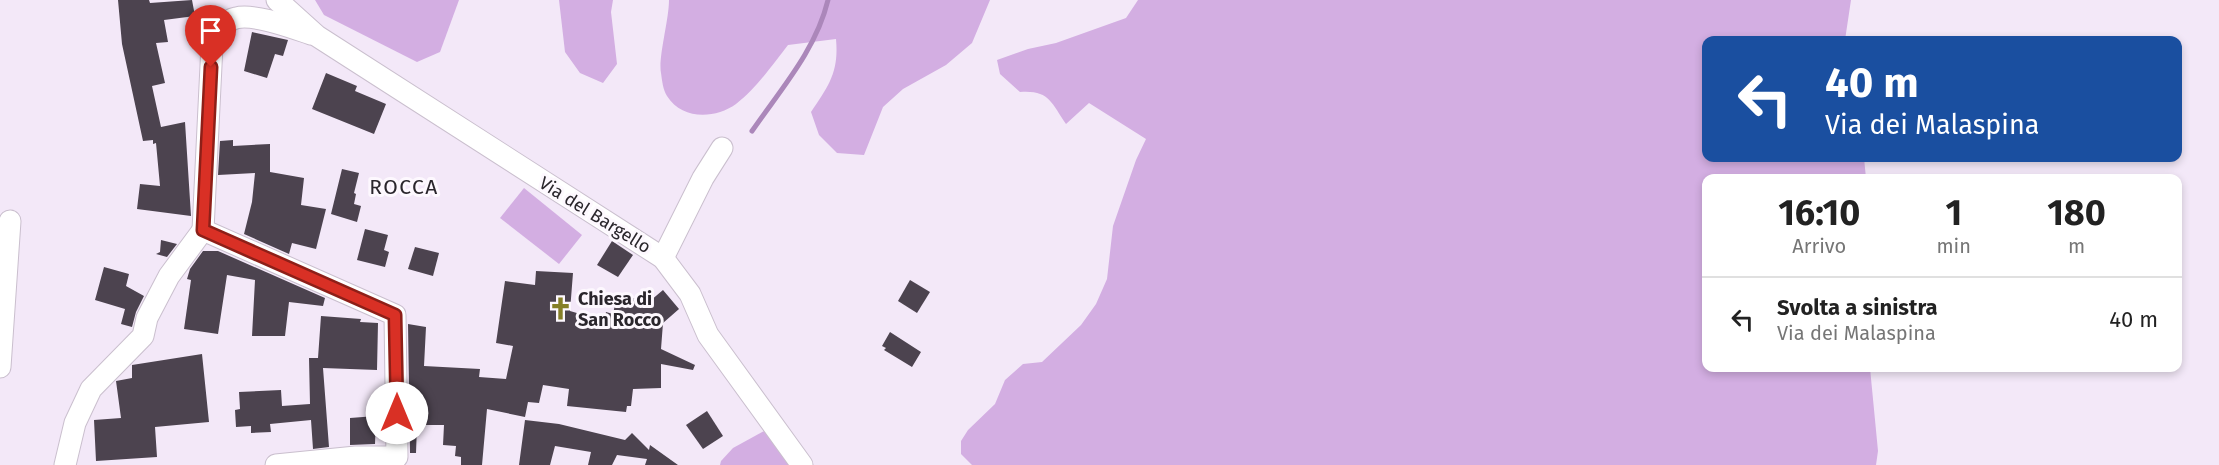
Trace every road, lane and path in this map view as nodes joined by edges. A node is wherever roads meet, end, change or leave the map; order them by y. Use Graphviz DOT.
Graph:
graph roads {
  1 [pos="277,0"];
  2 [pos="317,36"];
  3 [pos="722,148"];
  4 [pos="10,221"];
  5 [pos="203,230"];
  6 [pos="663,258"];
  7 [pos="0,367"];
  8 [pos="65,465"];
  9 [pos="276,465"];
  10 [pos="802,465"];
  1 -- 2 [label="street"];
  2 -- 5 [label="street"];
  2 -- 6 [label="street, Via del Bargello"];
  3 -- 6 [label="street"];
  4 -- 7 [label="street"];
  5 -- 8 [label="street"];
  5 -- 9 [label="street"];
  6 -- 10 [label="street, Via del Bargello"];
}
